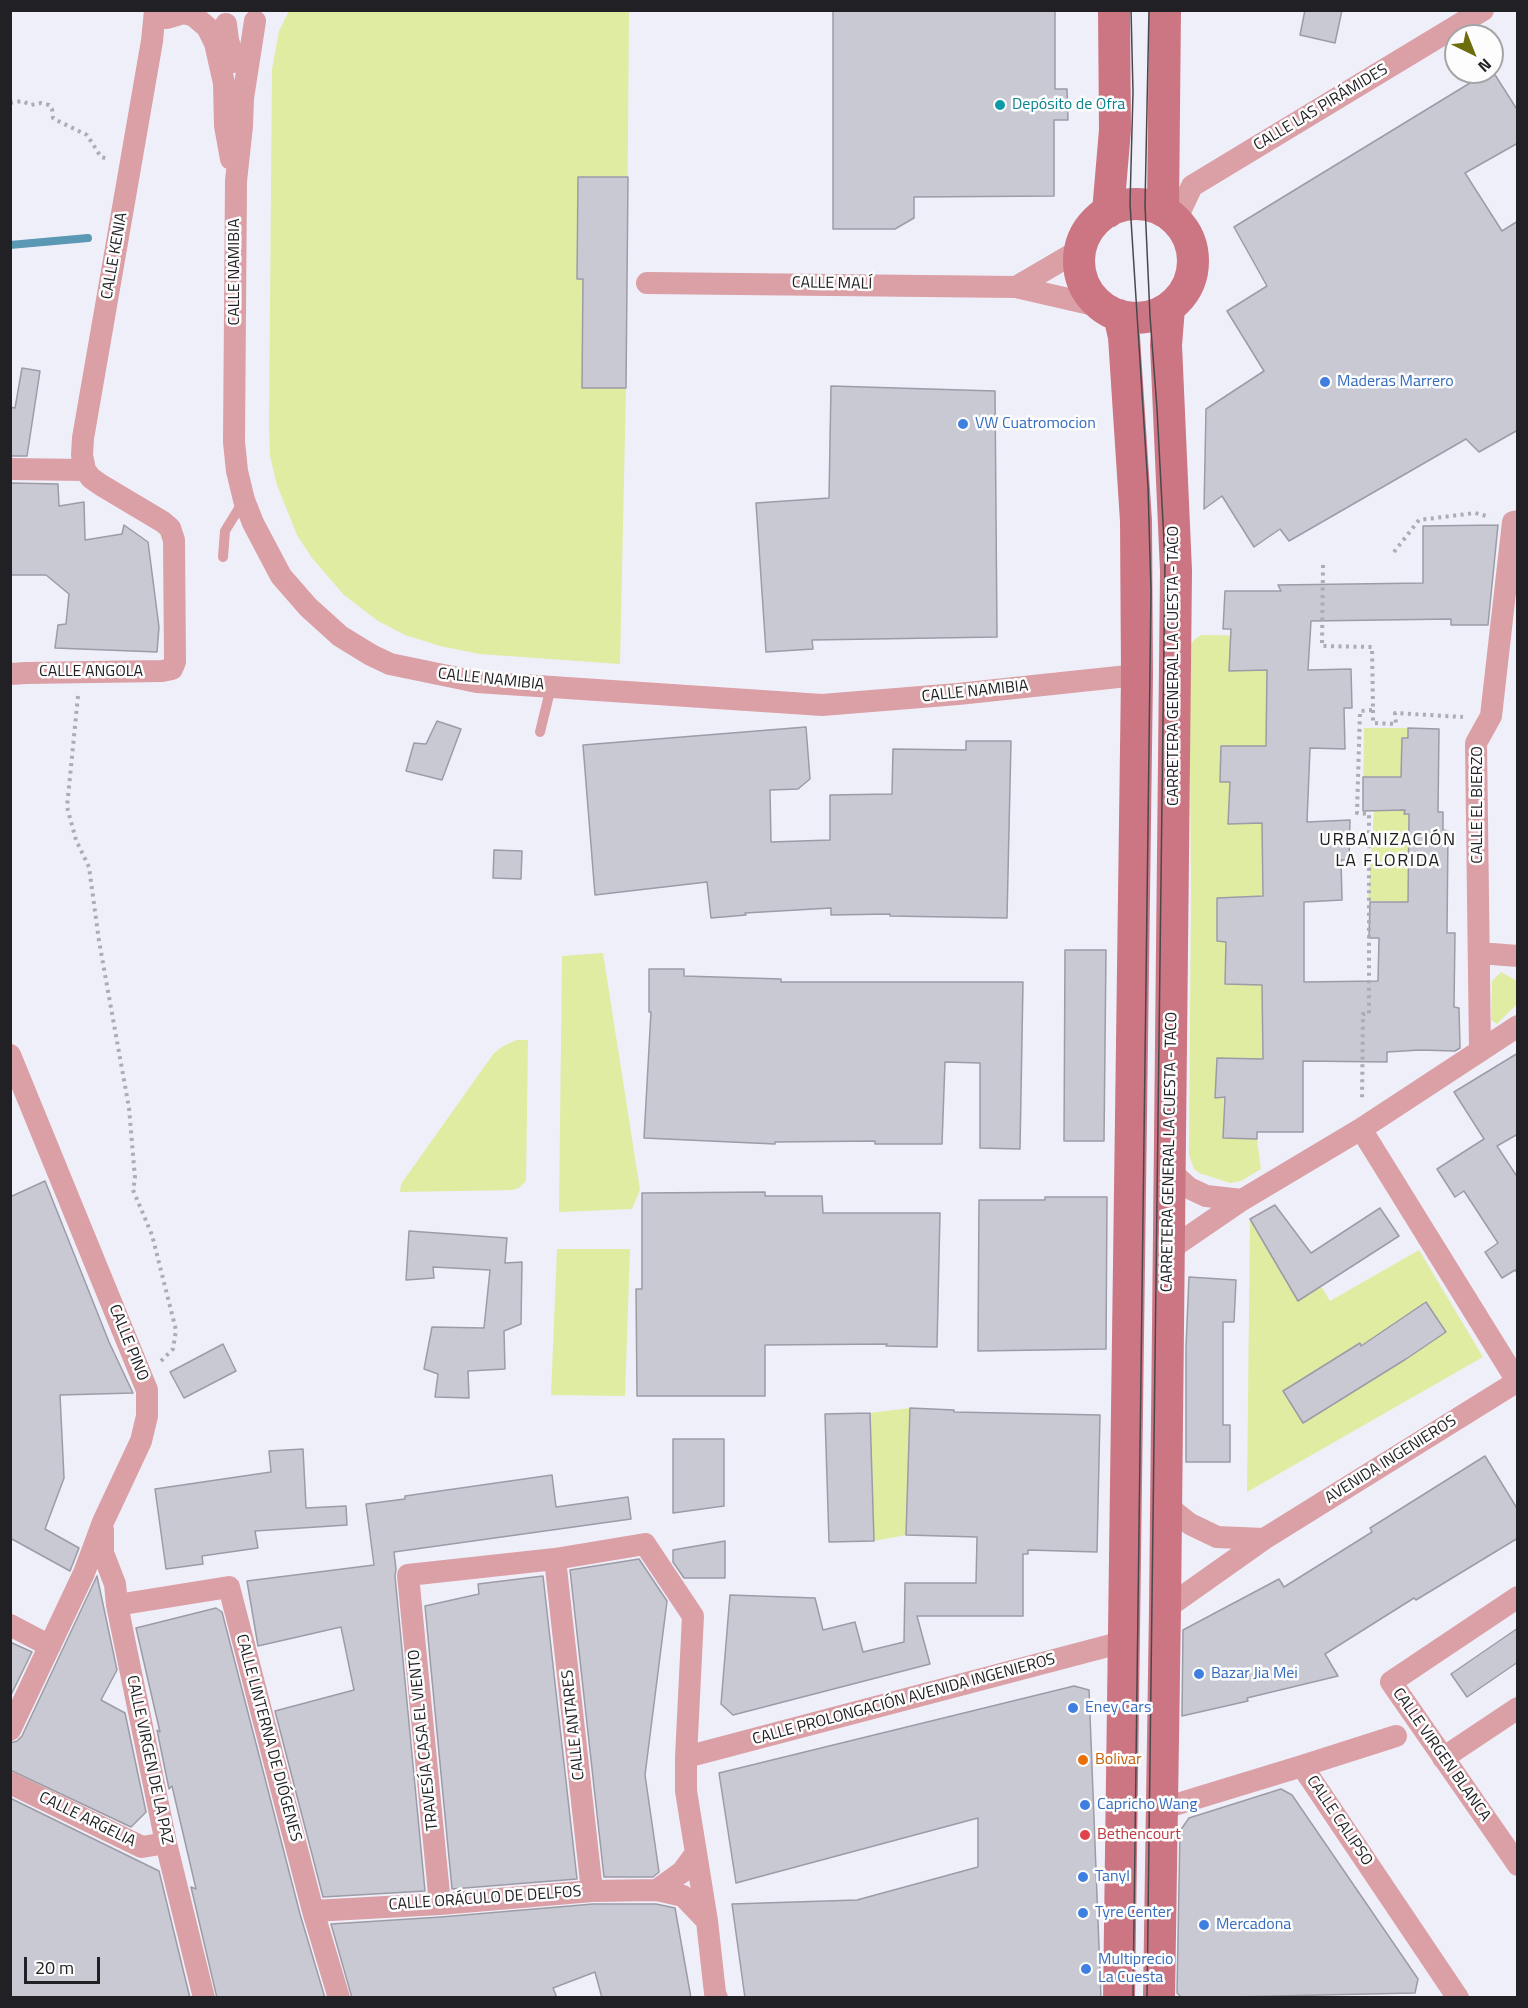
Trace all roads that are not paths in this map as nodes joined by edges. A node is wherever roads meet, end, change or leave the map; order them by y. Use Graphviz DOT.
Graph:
graph roads {
  1 [pos="1114,10"];
  2 [pos="1165,10"];
  3 [pos="1483,10"];
  4 [pos="161,12"];
  5 [pos="257,16"];
  6 [pos="222,17"];
  7 [pos="243,98"];
  8 [pos="236,181"];
  9 [pos="1108,212"];
  10 [pos="1170,215"];
  11 [pos="1081,249"];
  12 [pos="647,283"];
  13 [pos="1016,287"];
  14 [pos="1169,308"];
  15 [pos="1111,311"];
  16 [pos="10,469"];
  17 [pos="85,470"];
  18 [pos="244,500"];
  19 [pos="1515,521"];
  20 [pos="222,557"];
  21 [pos="10,674"];
  22 [pos="1137,675"];
  23 [pos="551,687"];
  24 [pos="540,732"];
  25 [pos="1479,953"];
  26 [pos="1518,956"];
  27 [pos="1518,1026"];
  28 [pos="1480,1051"];
  29 [pos="10,1054"];
  30 [pos="1361,1129"];
  31 [pos="1170,1171"];
  32 [pos="1242,1200"];
  33 [pos="1169,1250"];
  34 [pos="1517,1381"];
  35 [pos="1166,1505"];
  36 [pos="103,1522"];
  37 [pos="1264,1539"];
  38 [pos="555,1559"];
  39 [pos="1518,1597"];
  40 [pos="117,1605"];
  41 [pos="1166,1609"];
  42 [pos="10,1625"];
  43 [pos="1123,1642"];
  44 [pos="50,1646"];
  45 [pos="1518,1708"];
  46 [pos="10,1730"];
  47 [pos="1396,1736"];
  48 [pos="686,1757"];
  49 [pos="1443,1758"];
  50 [pos="1302,1766"];
  51 [pos="10,1783"];
  52 [pos="1161,1809"];
  53 [pos="166,1843"];
  54 [pos="696,1853"];
  55 [pos="1518,1865"];
  56 [pos="657,1890"];
  57 [pos="592,1891"];
  58 [pos="440,1904"];
  59 [pos="313,1911"];
  60 [pos="707,1921"];
  61 [pos="204,1998"];
  62 [pos="339,1998"];
  63 [pos="717,1998"];
  64 [pos="1119,1998"];
  65 [pos="1159,1998"];
  66 [pos="1458,1998"];
  1 -- 9 [label="main road"];
  2 -- 10 [label="main road"];
  3 -- 10 [label="street, CALLE LAS PIRÁMIDES"];
  4 -- 8 [label="street, CALLE NAMIBIA"];
  4 -- 17 [label="street, CALLE KENIA"];
  5 -- 6 [label="street"];
  5 -- 7 [label="street, CALLE NAMIBIA"];
  6 -- 7 [label="street, CALLE NAMIBIA"];
  7 -- 8 [label="street, CALLE NAMIBIA"];
  8 -- 18 [label="street, CALLE NAMIBIA"];
  9 -- 10 [label="main road"];
  9 -- 11 [label="main road"];
  10 -- 14 [label="main road"];
  11 -- 13 [label="street"];
  11 -- 15 [label="main road"];
  12 -- 13 [label="street, CALLE MALÍ"];
  13 -- 15 [label="street, CALLE MALÍ"];
  14 -- 15 [label="main road"];
  14 -- 31 [label="main road, CARRETERA GENERAL LA CUESTA - TACO"];
  15 -- 22 [label="main road"];
  16 -- 17 [label="street"];
  17 -- 21 [label="street, CALLE ANGOLA"];
  18 -- 20 [label="lane"];
  18 -- 23 [label="street, CALLE NAMIBIA"];
  19 -- 25 [label="street, CALLE EL BIERZO"];
  22 -- 23 [label="street, CALLE NAMIBIA"];
  22 -- 43 [label="main road"];
  23 -- 24 [label="lane"];
  25 -- 26 [label="street"];
  25 -- 28 [label="street, CALLE EL BIERZO"];
  27 -- 28 [label="street"];
  28 -- 30 [label="street"];
  29 -- 36 [label="street, CALLE PINO"];
  30 -- 32 [label="street"];
  30 -- 34 [label="street"];
  31 -- 32 [label="street"];
  31 -- 33 [label="main road, CARRETERA GENERAL LA CUESTA - TACO"];
  32 -- 33 [label="street"];
  33 -- 35 [label="main road, CARRETERA GENERAL LA CUESTA - TACO"];
  34 -- 37 [label="street, AVENIDA INGENIEROS"];
  35 -- 37 [label="street"];
  35 -- 41 [label="main road, CARRETERA GENERAL LA CUESTA - TACO"];
  36 -- 40 [label="street, CALLE VIRGEN DE LA PAZ"];
  36 -- 44 [label="street, CALLE PINO"];
  37 -- 41 [label="street, AVENIDA INGENIEROS"];
  38 -- 48 [label="street"];
  38 -- 57 [label="street, CALLE ANTARES"];
  38 -- 58 [label="street, TRAVESÍA CASA EL VIENTO"];
  39 -- 49 [label="street, CALLE VIRGEN BLANCA"];
  40 -- 53 [label="street, CALLE VIRGEN DE LA PAZ"];
  40 -- 59 [label="street, CALLE LINTERNA DE DIÓGENES"];
  41 -- 52 [label="main road, CARRETERA GENERAL LA CUESTA - TACO"];
  42 -- 44 [label="street"];
  43 -- 48 [label="street, CALLE PROLONGACIÓN AVENIDA INGENIEROS"];
  43 -- 64 [label="main road"];
  44 -- 46 [label="street, CALLE PINO"];
  45 -- 49 [label="street"];
  47 -- 50 [label="street"];
  48 -- 54 [label="street"];
  49 -- 55 [label="street, CALLE VIRGEN BLANCA"];
  50 -- 52 [label="street, CALLE CALIPSO"];
  50 -- 66 [label="street, CALLE CALIPSO"];
  51 -- 53 [label="street, CALLE ARGELIA"];
  52 -- 65 [label="main road, CARRETERA GENERAL LA CUESTA - TACO"];
  53 -- 61 [label="street, CALLE VIRGEN DE LA PAZ"];
  54 -- 56 [label="street"];
  54 -- 60 [label="street"];
  56 -- 57 [label="street, CALLE ORÁCULO DE DELFOS"];
  56 -- 60 [label="street, CALLE ORÁCULO DE DELFOS"];
  57 -- 58 [label="street, CALLE ORÁCULO DE DELFOS"];
  58 -- 59 [label="street, CALLE ORÁCULO DE DELFOS"];
  59 -- 62 [label="street, CALLE LINTERNA DE DIÓGENES"];
  60 -- 63 [label="street"];
}
